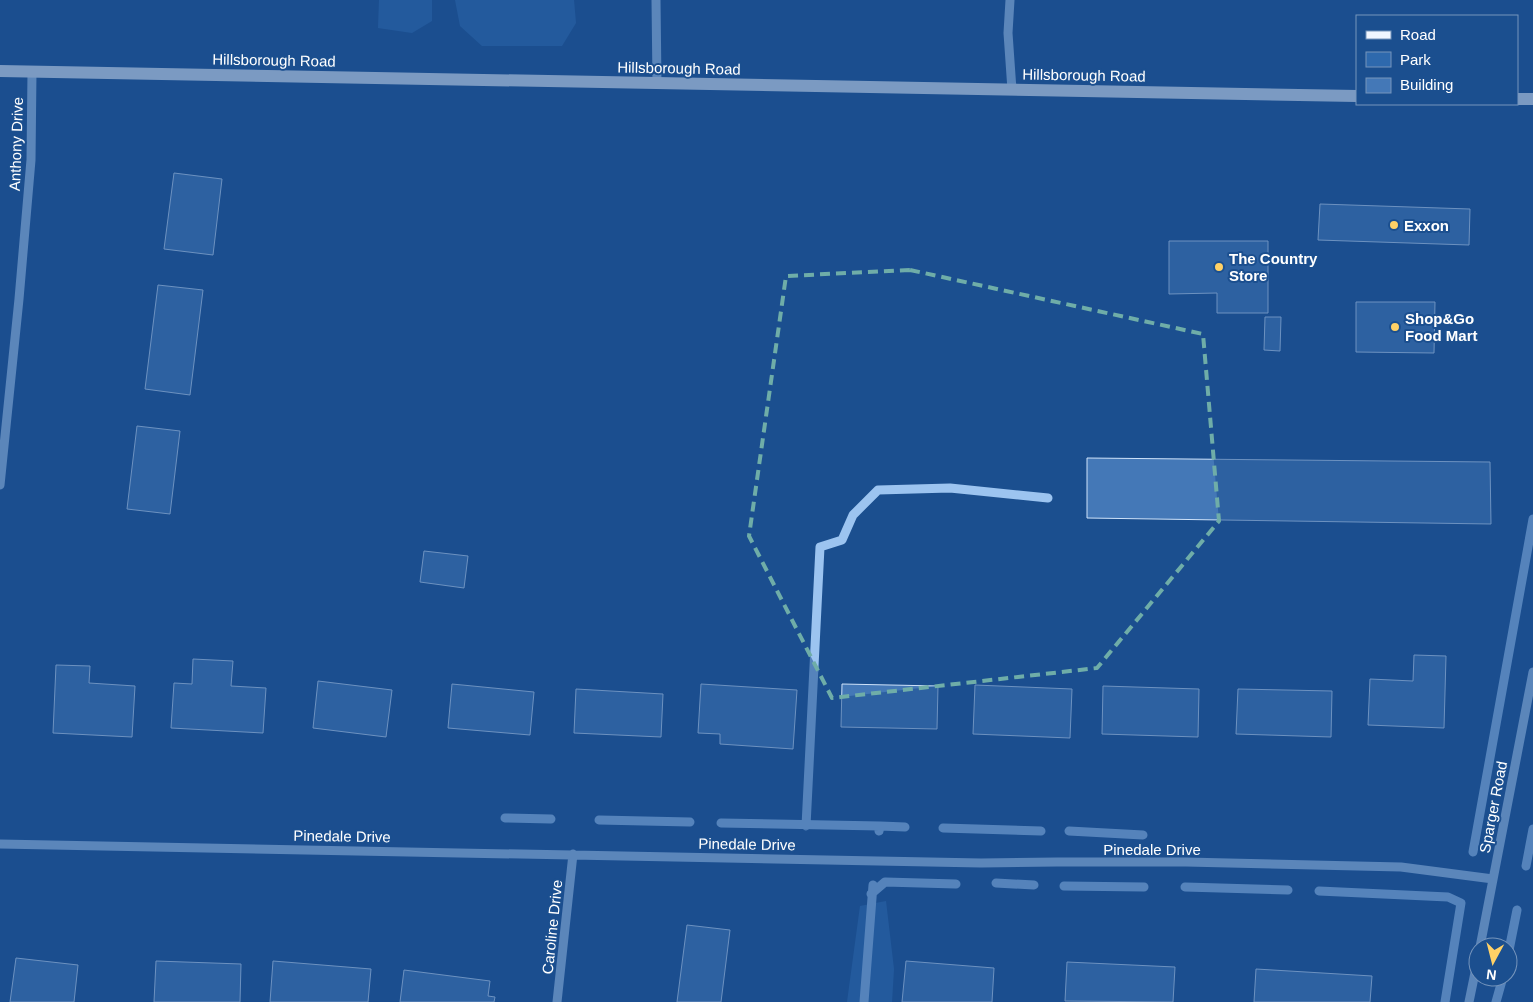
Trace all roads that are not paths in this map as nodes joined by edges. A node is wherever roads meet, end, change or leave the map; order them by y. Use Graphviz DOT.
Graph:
graph roads {
  1 [pos="656,0"];
  2 [pos="1010,0"];
  3 [pos="0,71"];
  4 [pos="32,72"];
  5 [pos="657,83"];
  6 [pos="1012,90"];
  7 [pos="1356,96"];
  8 [pos="1518,99"];
  9 [pos="1533,99"];
  10 [pos="0,485"];
  11 [pos="1533,672"];
  12 [pos="0,844"];
  13 [pos="573,854"];
  14 [pos="1493,879"];
  15 [pos="1482,937"];
  16 [pos="1473,987"];
  17 [pos="558,1002"];
  18 [pos="1470,1002"];
  1 -- 5 [label="street"];
  2 -- 6 [label="street"];
  3 -- 4 [label="main road, Hillsborough Road"];
  4 -- 5 [label="main road, Hillsborough Road"];
  4 -- 10 [label="street, Anthony Drive"];
  5 -- 6 [label="main road, Hillsborough Road"];
  6 -- 7 [label="main road, Hillsborough Road"];
  8 -- 9 [label="main road"];
  11 -- 14 [label="street, Sparger Road"];
  12 -- 13 [label="street, Pinedale Drive"];
  13 -- 14 [label="street, Pinedale Drive"];
  13 -- 17 [label="street, Caroline Drive"];
  14 -- 15 [label="street, Sparger Road"];
  16 -- 18 [label="street"];
}
